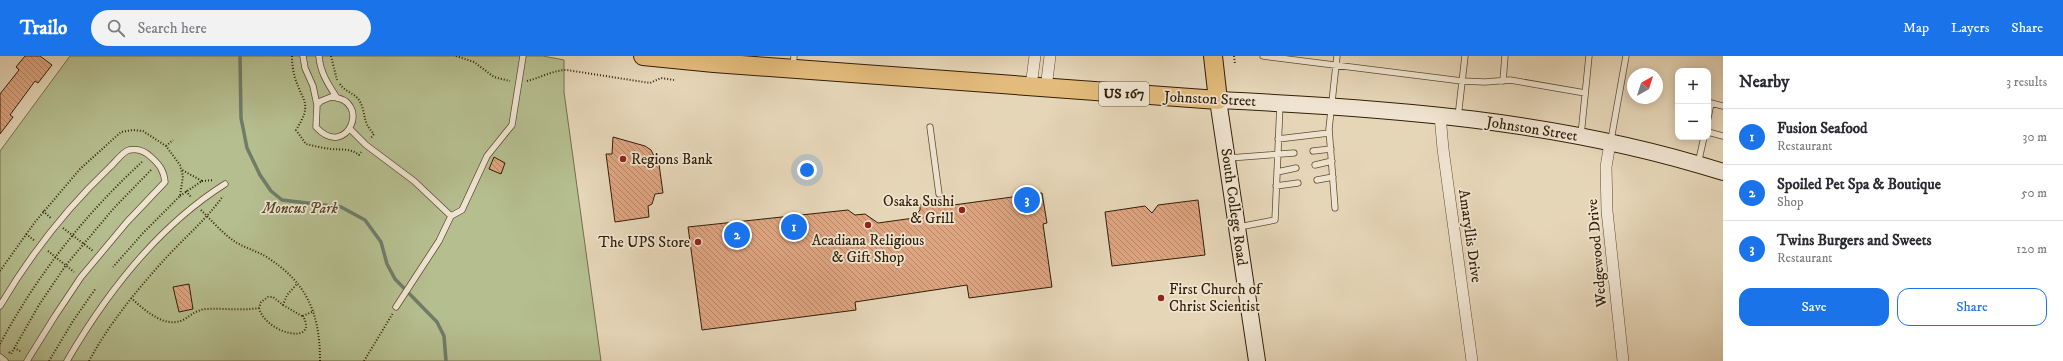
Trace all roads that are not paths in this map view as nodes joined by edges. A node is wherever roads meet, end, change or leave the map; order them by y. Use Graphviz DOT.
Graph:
graph roads {
  1 [pos="303,56"];
  2 [pos="319,56"];
  3 [pos="523,56"];
  4 [pos="644,56"];
  5 [pos="1035,56"];
  6 [pos="1050,56"];
  7 [pos="1213,56"];
  8 [pos="1263,56"];
  9 [pos="1337,56"];
  10 [pos="1465,56"];
  11 [pos="1506,56"];
  12 [pos="1589,56"];
  13 [pos="1626,56"];
  14 [pos="714,60"];
  15 [pos="793,63"];
  16 [pos="1336,66"];
  17 [pos="1462,81"];
  18 [pos="1503,81"];
  19 [pos="1039,87"];
  20 [pos="1585,93"];
  21 [pos="337,98"];
  22 [pos="1218,100"];
  23 [pos="1280,103"];
  24 [pos="1711,104"];
  25 [pos="317,105"];
  26 [pos="1332,106"];
  27 [pos="1723,106"];
  28 [pos="1440,115"];
  29 [pos="1458,118"];
  30 [pos="930,127"];
  31 [pos="350,129"];
  32 [pos="1329,133"];
  33 [pos="1711,133"];
  34 [pos="1723,136"];
  35 [pos="1581,137"];
  36 [pos="1278,139"];
  37 [pos="1703,140"];
  38 [pos="1610,143"];
  39 [pos="1331,149"];
  40 [pos="1312,151"];
  41 [pos="1294,153"];
  42 [pos="1278,155"];
  43 [pos="1226,158"];
  44 [pos="1332,161"];
  45 [pos="1315,165"];
  46 [pos="1698,165"];
  47 [pos="1296,168"];
  48 [pos="1277,172"];
  49 [pos="1723,172"];
  50 [pos="1333,177"];
  51 [pos="1317,180"];
  52 [pos="1298,183"];
  53 [pos="225,184"];
  54 [pos="1276,186"];
  55 [pos="939,194"];
  56 [pos="1335,208"];
  57 [pos="451,216"];
  58 [pos="1237,227"];
  59 [pos="0,306"];
  60 [pos="396,307"];
  61 [pos="0,357"];
  62 [pos="5,361"];
  63 [pos="27,361"];
  64 [pos="67,361"];
  65 [pos="1257,361"];
  66 [pos="1472,361"];
  67 [pos="1623,361"];
  1 -- 25 [label="lane"];
  2 -- 21 [label="lane"];
  3 -- 57 [label="lane"];
  4 -- 14 [label="main road, Johnston Street / US 167"];
  5 -- 19 [label="street"];
  6 -- 19 [label="street"];
  7 -- 22 [label="main road"];
  8 -- 16 [label="lane"];
  9 -- 16 [label="lane"];
  10 -- 17 [label="lane"];
  11 -- 18 [label="lane"];
  12 -- 20 [label="lane"];
  13 -- 38 [label="lane"];
  14 -- 15 [label="main road, Johnston Street / US 167"];
  15 -- 19 [label="main road, Johnston Street / US 167"];
  16 -- 17 [label="lane"];
  16 -- 26 [label="lane"];
  17 -- 18 [label="lane"];
  17 -- 29 [label="lane"];
  18 -- 20 [label="lane"];
  19 -- 22 [label="main road, Johnston Street / US 167"];
  20 -- 35 [label="lane"];
  21 -- 25 [label="lane"];
  21 -- 31 [label="lane"];
  22 -- 23 [label="main road, Johnston Street"];
  22 -- 43 [label="main road, South College Road"];
  23 -- 26 [label="main road, Johnston Street"];
  23 -- 36 [label="lane"];
  24 -- 27 [label="lane"];
  25 -- 31 [label="lane"];
  26 -- 28 [label="main road, Johnston Street"];
  26 -- 32 [label="lane"];
  28 -- 29 [label="main road, Johnston Street"];
  28 -- 66 [label="street, Amaryllis Drive"];
  29 -- 35 [label="main road, Johnston Street"];
  30 -- 55 [label="lane"];
  31 -- 57 [label="lane"];
  32 -- 36 [label="lane"];
  32 -- 39 [label="lane"];
  33 -- 34 [label="lane"];
  35 -- 38 [label="main road, Johnston Street"];
  36 -- 42 [label="lane"];
  37 -- 46 [label="lane"];
  38 -- 46 [label="main road, Johnston Street"];
  38 -- 67 [label="street, Wedgewood Drive"];
  39 -- 40 [label="lane"];
  39 -- 44 [label="lane"];
  41 -- 42 [label="lane"];
  42 -- 43 [label="lane"];
  42 -- 48 [label="lane"];
  43 -- 58 [label="main road, South College Road"];
  44 -- 45 [label="lane"];
  44 -- 50 [label="lane"];
  46 -- 49 [label="main road, Johnston Street"];
  47 -- 48 [label="lane"];
  48 -- 54 [label="lane"];
  50 -- 51 [label="lane"];
  50 -- 56 [label="lane"];
  52 -- 54 [label="lane"];
  53 -- 64 [label="lane"];
  54 -- 58 [label="lane"];
  57 -- 60 [label="lane"];
  58 -- 65 [label="main road, South College Road"];
  59 -- 63 [label="lane"];
  61 -- 62 [label="lane"];
}
